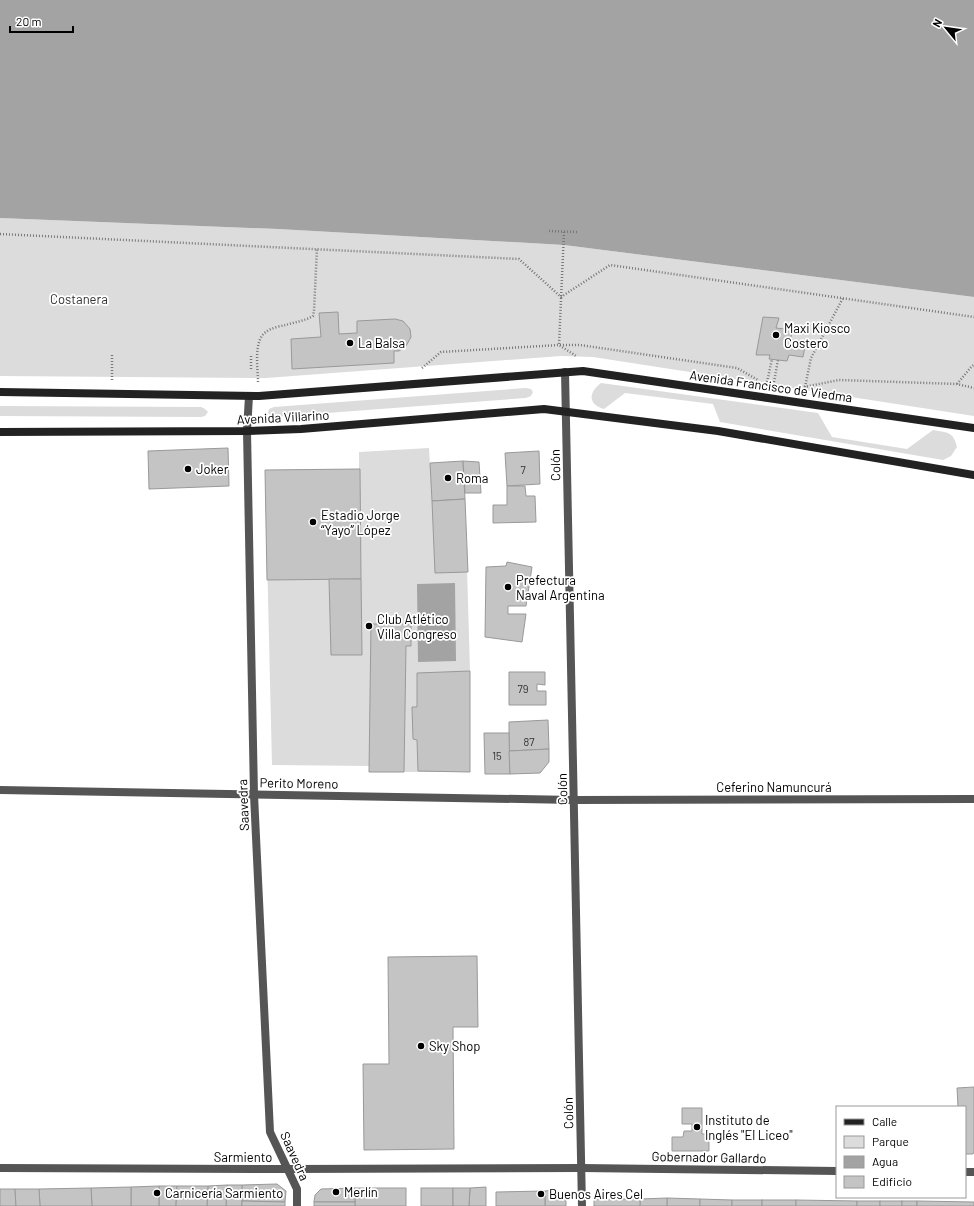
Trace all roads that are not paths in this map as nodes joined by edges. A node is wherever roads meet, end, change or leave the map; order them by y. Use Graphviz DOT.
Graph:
graph roads {
  1 [pos="565,372"];
  2 [pos="0,392"];
  3 [pos="249,396"];
  4 [pos="566,412"];
  5 [pos="974,428"];
  6 [pos="247,431"];
  7 [pos="0,432"];
  8 [pos="974,474"];
  9 [pos="0,790"];
  10 [pos="254,795"];
  11 [pos="974,799"];
  12 [pos="574,800"];
  13 [pos="0,1168"];
  14 [pos="581,1168"];
  15 [pos="288,1170"];
  16 [pos="836,1171"];
  17 [pos="296,1206"];
  18 [pos="582,1206"];
  1 -- 3 [label="main road, Avenida Villarino"];
  1 -- 4 [label="street, Colón"];
  1 -- 5 [label="main road, Avenida Francisco de Viedma"];
  2 -- 3 [label="main road, Avenida Villarino"];
  3 -- 6 [label="street, Saavedra"];
  4 -- 6 [label="main road, Avenida Villarino"];
  4 -- 8 [label="main road"];
  4 -- 12 [label="street, Colón"];
  6 -- 7 [label="main road, Avenida Villarino"];
  6 -- 10 [label="street, Saavedra"];
  9 -- 10 [label="street, Perito Moreno"];
  10 -- 12 [label="street, Perito Moreno"];
  10 -- 15 [label="street, Saavedra"];
  11 -- 12 [label="street, Ceferino Namuncurá"];
  12 -- 14 [label="street, Colón"];
  13 -- 15 [label="street, Sarmiento"];
  14 -- 15 [label="street, Sarmiento"];
  14 -- 16 [label="street, Gobernador Gallardo"];
  14 -- 18 [label="street, Colón"];
  15 -- 17 [label="street, Saavedra"];
}
